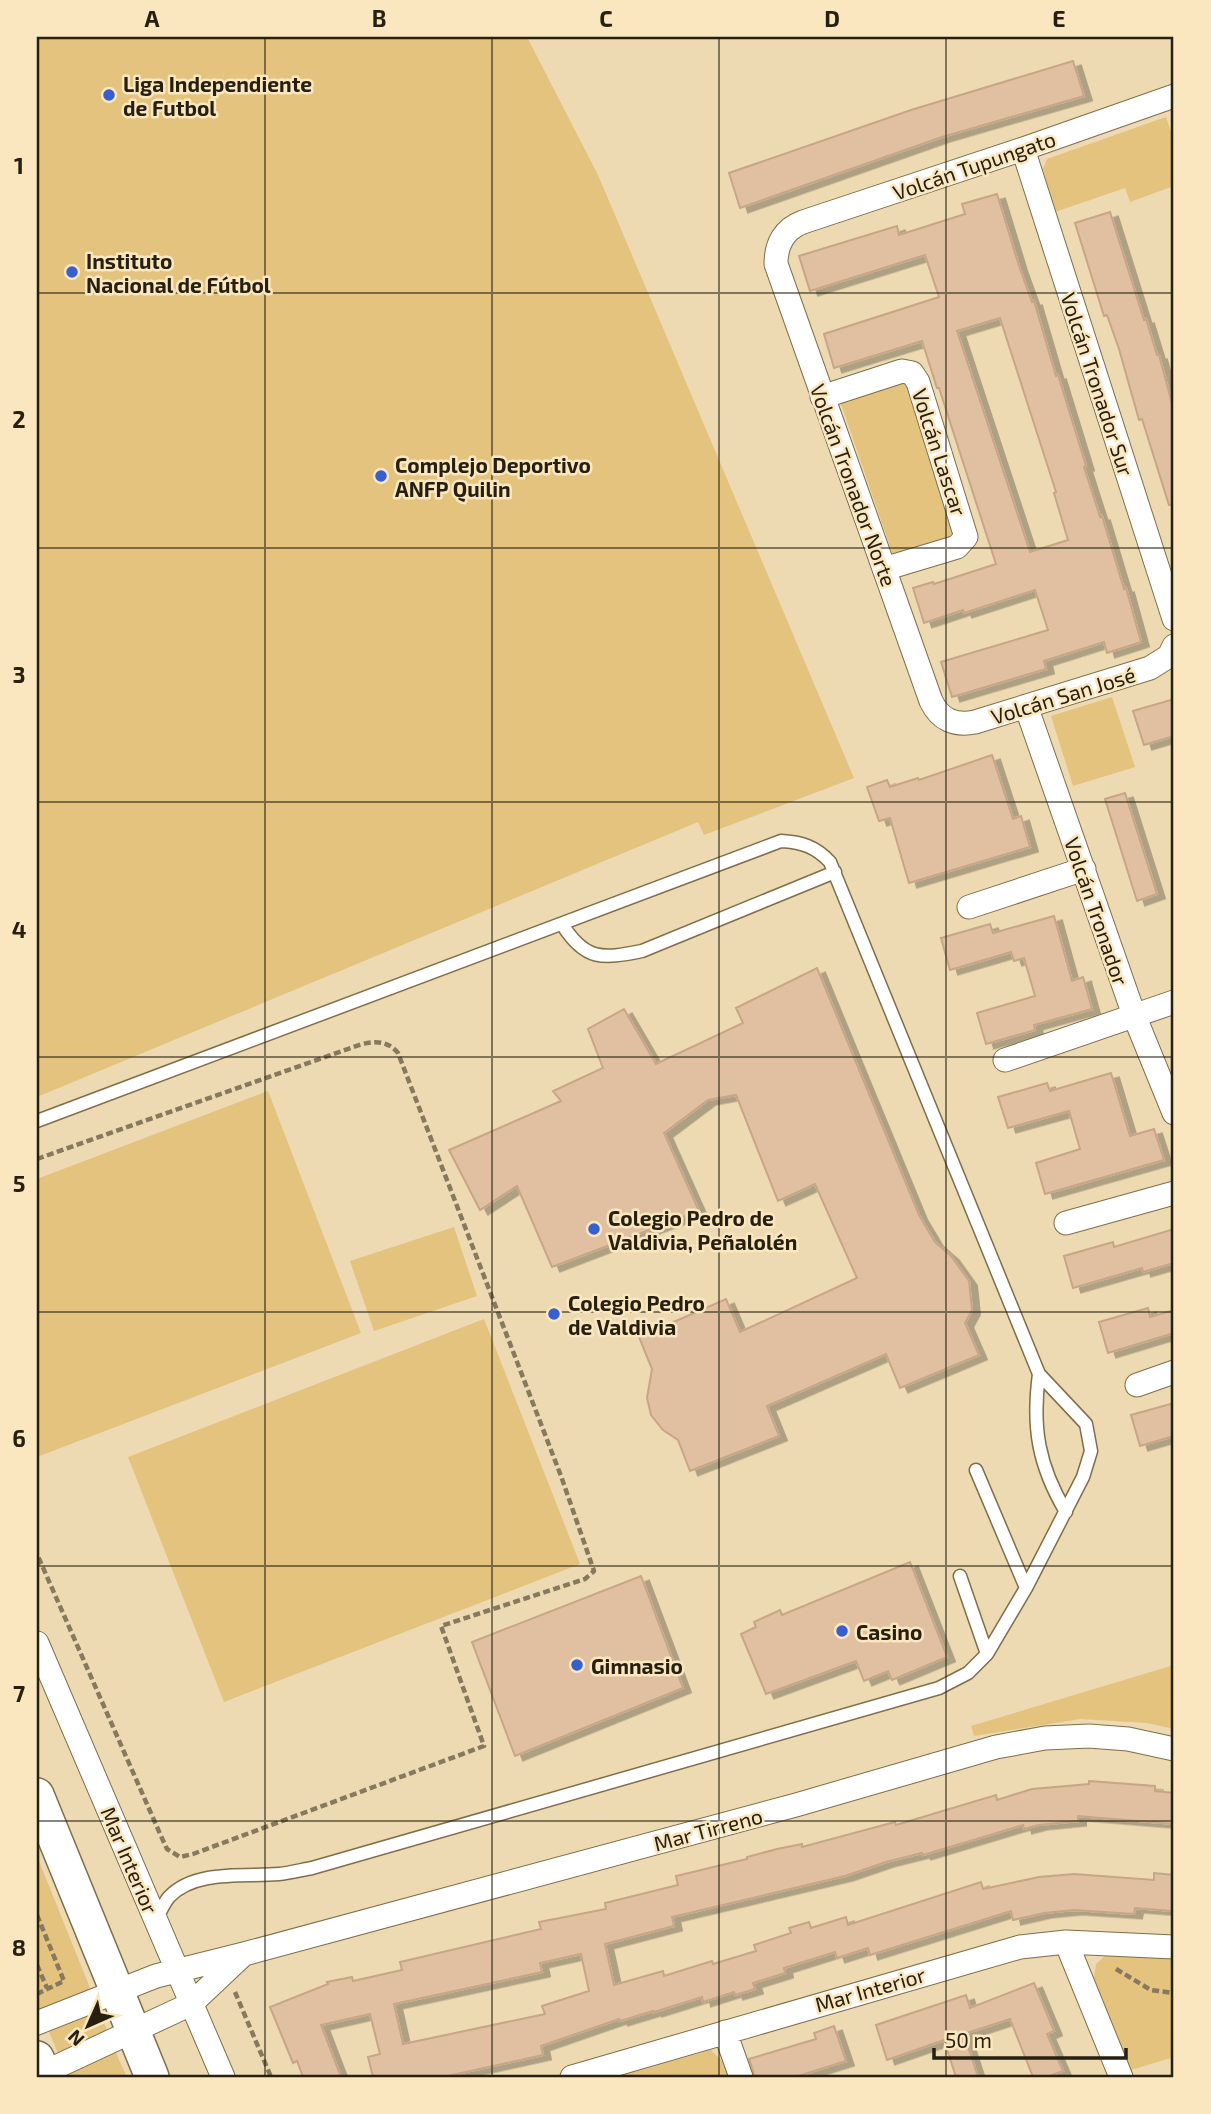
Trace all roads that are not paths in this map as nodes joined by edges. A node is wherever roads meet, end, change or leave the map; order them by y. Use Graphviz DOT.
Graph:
graph roads {
  1 [pos="1174,96"];
  2 [pos="1023,149"];
  3 [pos="779,242"];
  4 [pos="822,397"];
  5 [pos="884,569"];
  6 [pos="1174,619"];
  7 [pos="1173,648"];
  8 [pos="1026,706"];
  9 [pos="948,721"];
  10 [pos="1084,869"];
  11 [pos="835,872"];
  12 [pos="969,907"];
  13 [pos="562,924"];
  14 [pos="1174,1002"];
  15 [pos="1134,1015"];
  16 [pos="1005,1060"];
  17 [pos="1174,1113"];
  18 [pos="37,1121"];
  19 [pos="1174,1193"];
  20 [pos="1066,1223"];
  21 [pos="1174,1373"];
  22 [pos="1039,1374"];
  23 [pos="1137,1385"];
  24 [pos="976,1470"];
  25 [pos="1066,1512"];
  26 [pos="960,1576"];
  27 [pos="1026,1588"];
  28 [pos="37,1643"];
  29 [pos="987,1654"];
  30 [pos="1174,1749"];
  31 [pos="37,1795"];
  32 [pos="156,1922"];
  33 [pos="1066,1942"];
  34 [pos="1174,1947"];
  35 [pos="244,1954"];
  36 [pos="176,1970"];
  37 [pos="116,1991"];
  38 [pos="191,2004"];
  39 [pos="37,2023"];
  40 [pos="133,2032"];
  41 [pos="725,2032"];
  42 [pos="41,2069"];
  43 [pos="152,2077"];
  44 [pos="223,2077"];
  45 [pos="572,2077"];
  46 [pos="741,2077"];
  47 [pos="1121,2077"];
  1 -- 2 [label="street, Volcán Tupungato"];
  2 -- 3 [label="street, Volcán Tupungato"];
  2 -- 6 [label="street, Volcán Tronador Sur"];
  3 -- 4 [label="street, Volcán Tronador Norte"];
  4 -- 5 [label="street, Volcán Tronador Norte"];
  4 -- 5 [label="street, Volcán Lascar"];
  5 -- 9 [label="street, Volcán Tronador Norte"];
  7 -- 8 [label="street, Volcán San José"];
  8 -- 9 [label="street, Volcán San José"];
  8 -- 10 [label="street, Volcán Tronador"];
  10 -- 12 [label="street"];
  10 -- 15 [label="street, Volcán Tronador"];
  11 -- 13 [label="lane"];
  11 -- 13 [label="lane"];
  11 -- 22 [label="lane"];
  13 -- 18 [label="lane"];
  14 -- 15 [label="street"];
  15 -- 16 [label="street"];
  15 -- 17 [label="street, Volcán Tronador"];
  19 -- 20 [label="street"];
  21 -- 23 [label="street"];
  22 -- 25 [label="lane"];
  22 -- 25 [label="lane"];
  24 -- 27 [label="lane"];
  25 -- 27 [label="lane"];
  26 -- 29 [label="lane"];
  27 -- 29 [label="lane"];
  28 -- 32 [label="street, Mar Interior"];
  29 -- 32 [label="lane"];
  30 -- 35 [label="street, Mar Tirreno"];
  31 -- 37 [label="main road"];
  32 -- 36 [label="street, Mar Interior"];
  33 -- 34 [label="street, Mar Interior"];
  33 -- 41 [label="street, Mar Interior"];
  33 -- 47 [label="street"];
  35 -- 36 [label="street, Mar Tirreno"];
  35 -- 38 [label="street, Mar Tirreno"];
  36 -- 37 [label="street, Mar Tirreno"];
  36 -- 38 [label="street, Mar Interior"];
  37 -- 39 [label="street, Mar Tirreno"];
  37 -- 40 [label="main road"];
  38 -- 40 [label="street, Mar Tirreno"];
  38 -- 44 [label="street, Mar Interior"];
  40 -- 42 [label="street, Mar Tirreno"];
  40 -- 43 [label="main road"];
  41 -- 45 [label="street, Mar Interior"];
  41 -- 46 [label="street"];
}
